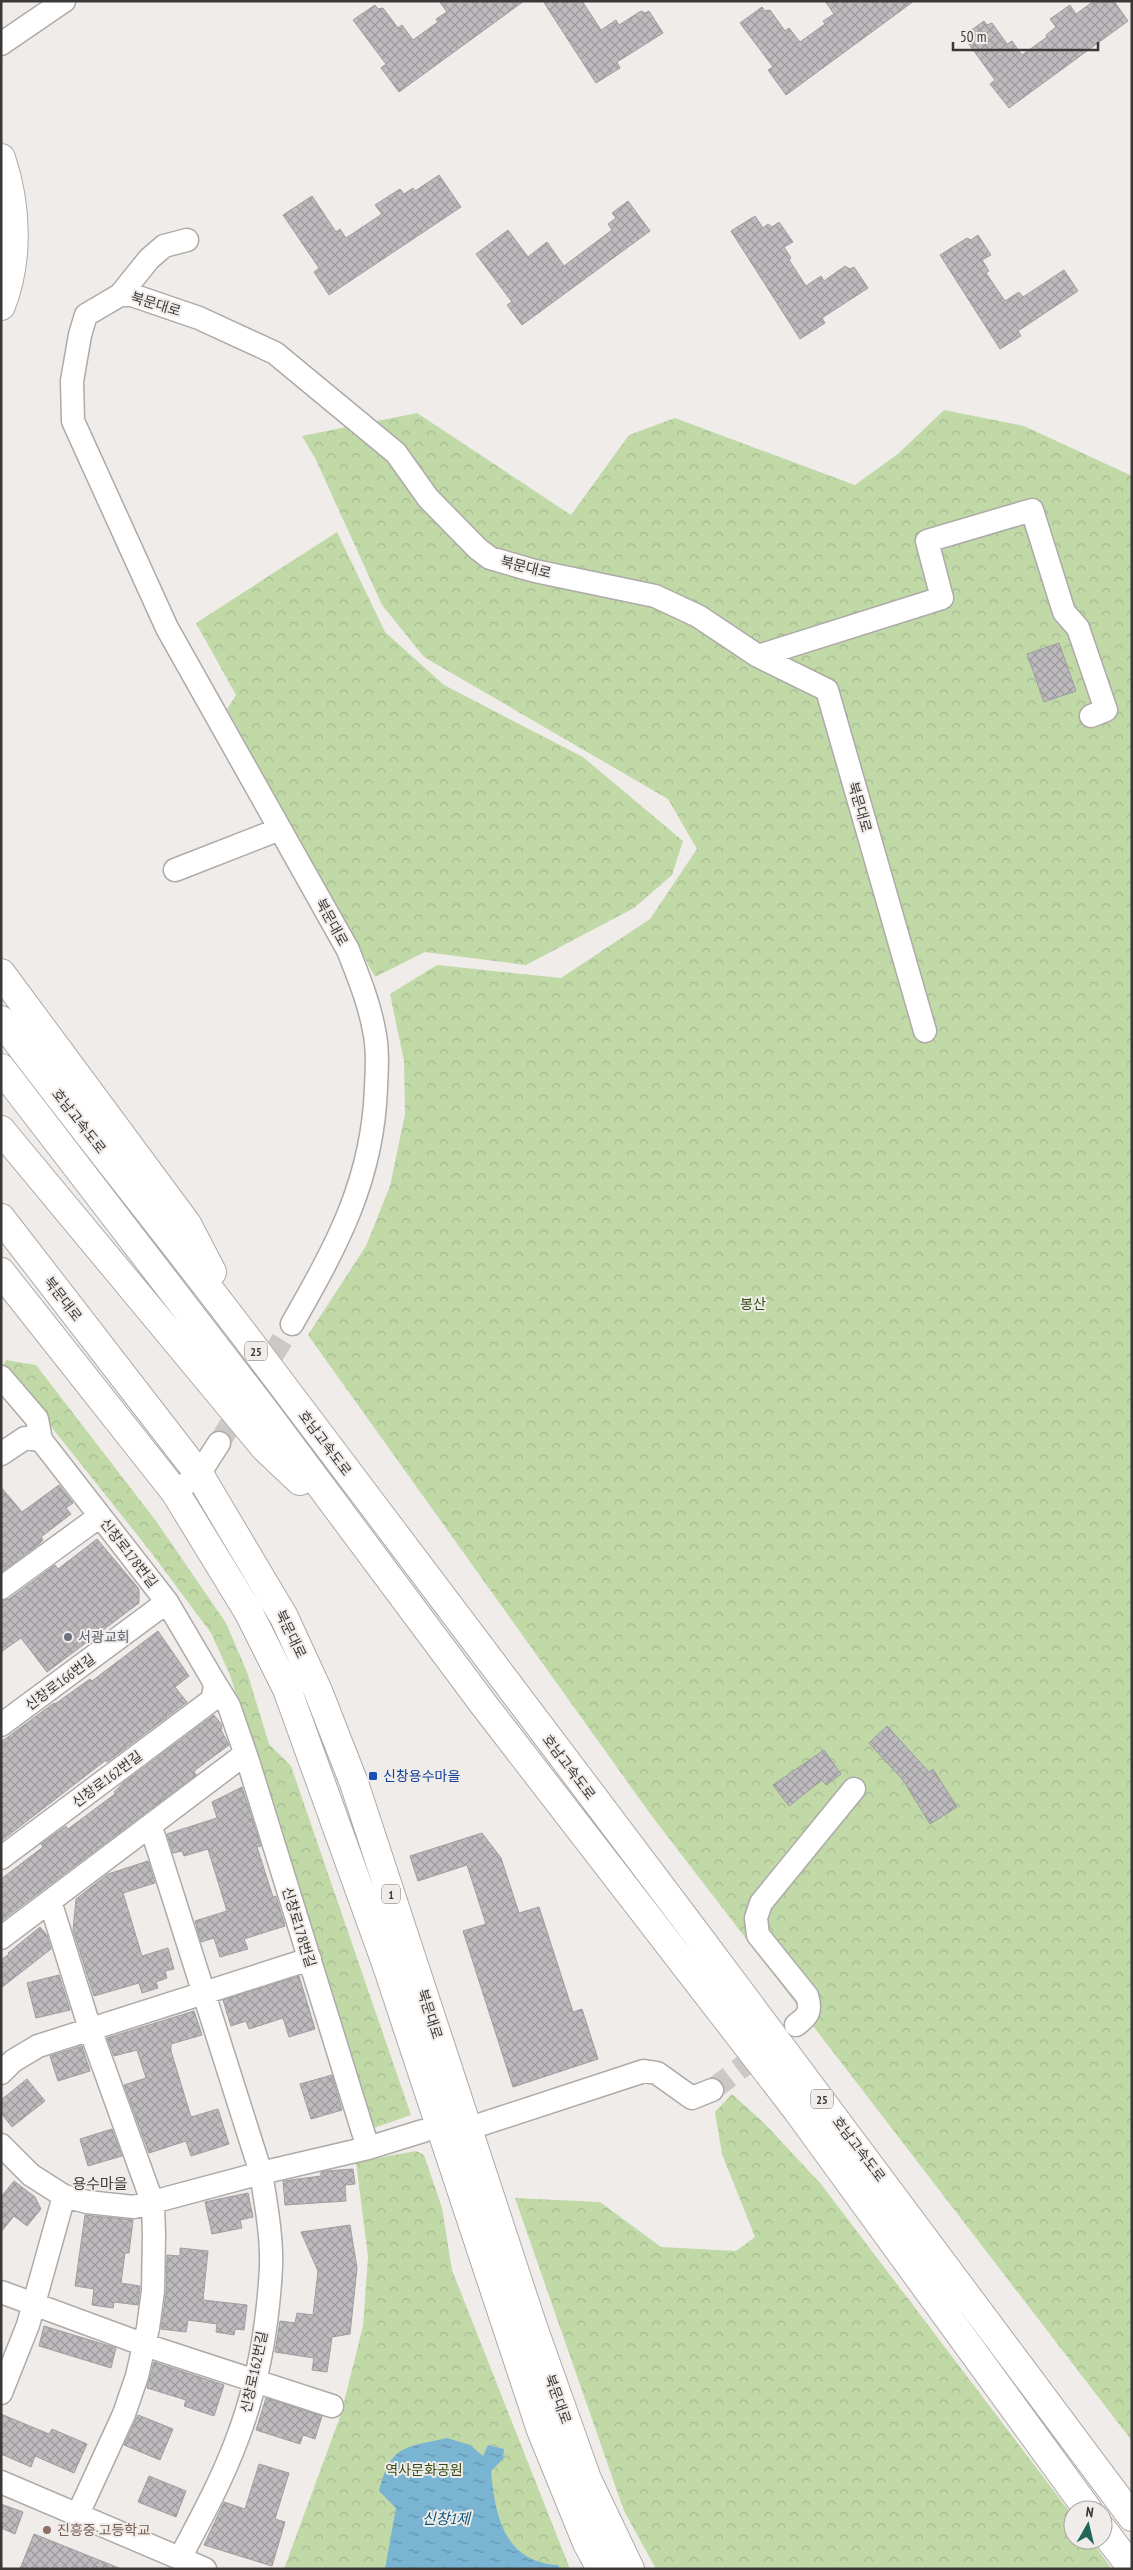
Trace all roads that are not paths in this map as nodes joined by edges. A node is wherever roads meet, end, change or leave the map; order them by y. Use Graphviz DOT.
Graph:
graph roads {
  1 [pos="64,1"];
  2 [pos="41,10"];
  3 [pos="1,44"];
  4 [pos="1,158"];
  5 [pos="188,240"];
  6 [pos="120,295"];
  7 [pos="1,306"];
  8 [pos="758,656"];
  9 [pos="1091,716"];
  10 [pos="280,829"];
  11 [pos="175,870"];
  12 [pos="1,973"];
  13 [pos="1,1020"];
  14 [pos="925,1031"];
  15 [pos="1,1068"];
  16 [pos="1,1130"];
  17 [pos="1,1218"];
  18 [pos="1,1272"];
  19 [pos="43,1274"];
  20 [pos="9,1300"];
  21 [pos="292,1324"];
  22 [pos="246,1338"];
  23 [pos="1,1377"];
  24 [pos="41,1440"];
  25 [pos="219,1443"];
  26 [pos="1,1454"];
  27 [pos="200,1474"];
  28 [pos="175,1492"];
  29 [pos="100,1516"];
  30 [pos="357,1536"];
  31 [pos="1,1588"];
  32 [pos="167,1602"];
  33 [pos="218,1695"];
  34 [pos="1,1725"];
  35 [pos="245,1754"];
  36 [pos="854,1789"];
  37 [pos="152,1827"];
  38 [pos="1,1858"];
  39 [pos="50,1901"];
  40 [pos="1,1938"];
  41 [pos="310,1959"];
  42 [pos="206,1994"];
  43 [pos="796,2025"];
  44 [pos="90,2030"];
  45 [pos="1,2073"];
  46 [pos="712,2090"];
  47 [pos="467,2129"];
  48 [pos="423,2131"];
  49 [pos="1,2145"];
  50 [pos="368,2148"];
  51 [pos="260,2173"];
  52 [pos="64,2196"];
  53 [pos="153,2204"];
  54 [pos="1,2292"];
  55 [pos="34,2306"];
  56 [pos="145,2345"];
  57 [pos="254,2380"];
  58 [pos="1,2393"];
  59 [pos="332,2406"];
  60 [pos="1,2482"];
  61 [pos="1081,2500"];
  62 [pos="78,2514"];
  63 [pos="1132,2517"];
  64 [pos="1113,2543"];
  65 [pos="180,2558"];
  66 [pos="1132,2568"];
  67 [pos="205,2569"];
  68 [pos="601,2569"];
  69 [pos="630,2569"];
  1 -- 2 [label="street"];
  2 -- 3 [label="street"];
  4 -- 7 [label="main road"];
  5 -- 6 [label="street"];
  6 -- 8 [label="street, 북문대로"];
  6 -- 10 [label="street, 북문대로"];
  8 -- 9 [label="street"];
  8 -- 14 [label="street, 북문대로"];
  10 -- 11 [label="street"];
  10 -- 21 [label="street, 북문대로"];
  12 -- 22 [label="main road"];
  13 -- 22 [label="main road, 호남고속도로 / 25"];
  15 -- 30 [label="main road, 호남고속도로 / 25"];
  16 -- 30 [label="main road"];
  17 -- 19 [label="main road, 북문대로 / 1"];
  18 -- 20 [label="main road, 북문대로 / 1"];
  19 -- 20 [label="main road"];
  19 -- 27 [label="main road, 북문대로 / 1"];
  20 -- 28 [label="main road, 북문대로 / 1"];
  22 -- 63 [label="main road, 호남고속도로 / 25"];
  23 -- 24 [label="street"];
  24 -- 26 [label="street"];
  24 -- 29 [label="street, 신창로178번길"];
  25 -- 27 [label="street"];
  27 -- 28 [label="street"];
  27 -- 47 [label="main road, 북문대로 / 1"];
  28 -- 68 [label="main road, 북문대로 / 1"];
  29 -- 31 [label="street"];
  29 -- 32 [label="street, 신창로178번길"];
  30 -- 61 [label="main road, 호남고속도로 / 25"];
  32 -- 33 [label="street, 신창로178번길"];
  32 -- 34 [label="street, 신창로166번길"];
  33 -- 35 [label="street, 신창로178번길"];
  33 -- 38 [label="street, 신창로162번길"];
  35 -- 37 [label="street"];
  35 -- 41 [label="street, 신창로178번길"];
  36 -- 43 [label="street"];
  37 -- 39 [label="street"];
  37 -- 42 [label="street, 신창로162번길"];
  39 -- 40 [label="street"];
  39 -- 44 [label="street"];
  41 -- 42 [label="street"];
  41 -- 50 [label="street, 신창로178번길"];
  42 -- 44 [label="street"];
  42 -- 51 [label="street, 신창로162번길"];
  44 -- 45 [label="street"];
  44 -- 53 [label="street"];
  46 -- 47 [label="street"];
  47 -- 69 [label="main road, 북문대로 / 1"];
  48 -- 50 [label="street"];
  49 -- 52 [label="street"];
  50 -- 51 [label="street"];
  51 -- 53 [label="street"];
  51 -- 57 [label="street, 신창로162번길"];
  52 -- 53 [label="street"];
  52 -- 55 [label="street"];
  53 -- 56 [label="street"];
  54 -- 55 [label="street"];
  55 -- 56 [label="street"];
  55 -- 58 [label="street"];
  56 -- 57 [label="street"];
  56 -- 62 [label="street"];
  57 -- 59 [label="street"];
  57 -- 65 [label="street, 신창로162번길"];
  60 -- 62 [label="street"];
  62 -- 65 [label="street"];
  64 -- 66 [label="main road"];
  65 -- 67 [label="street"];
}
